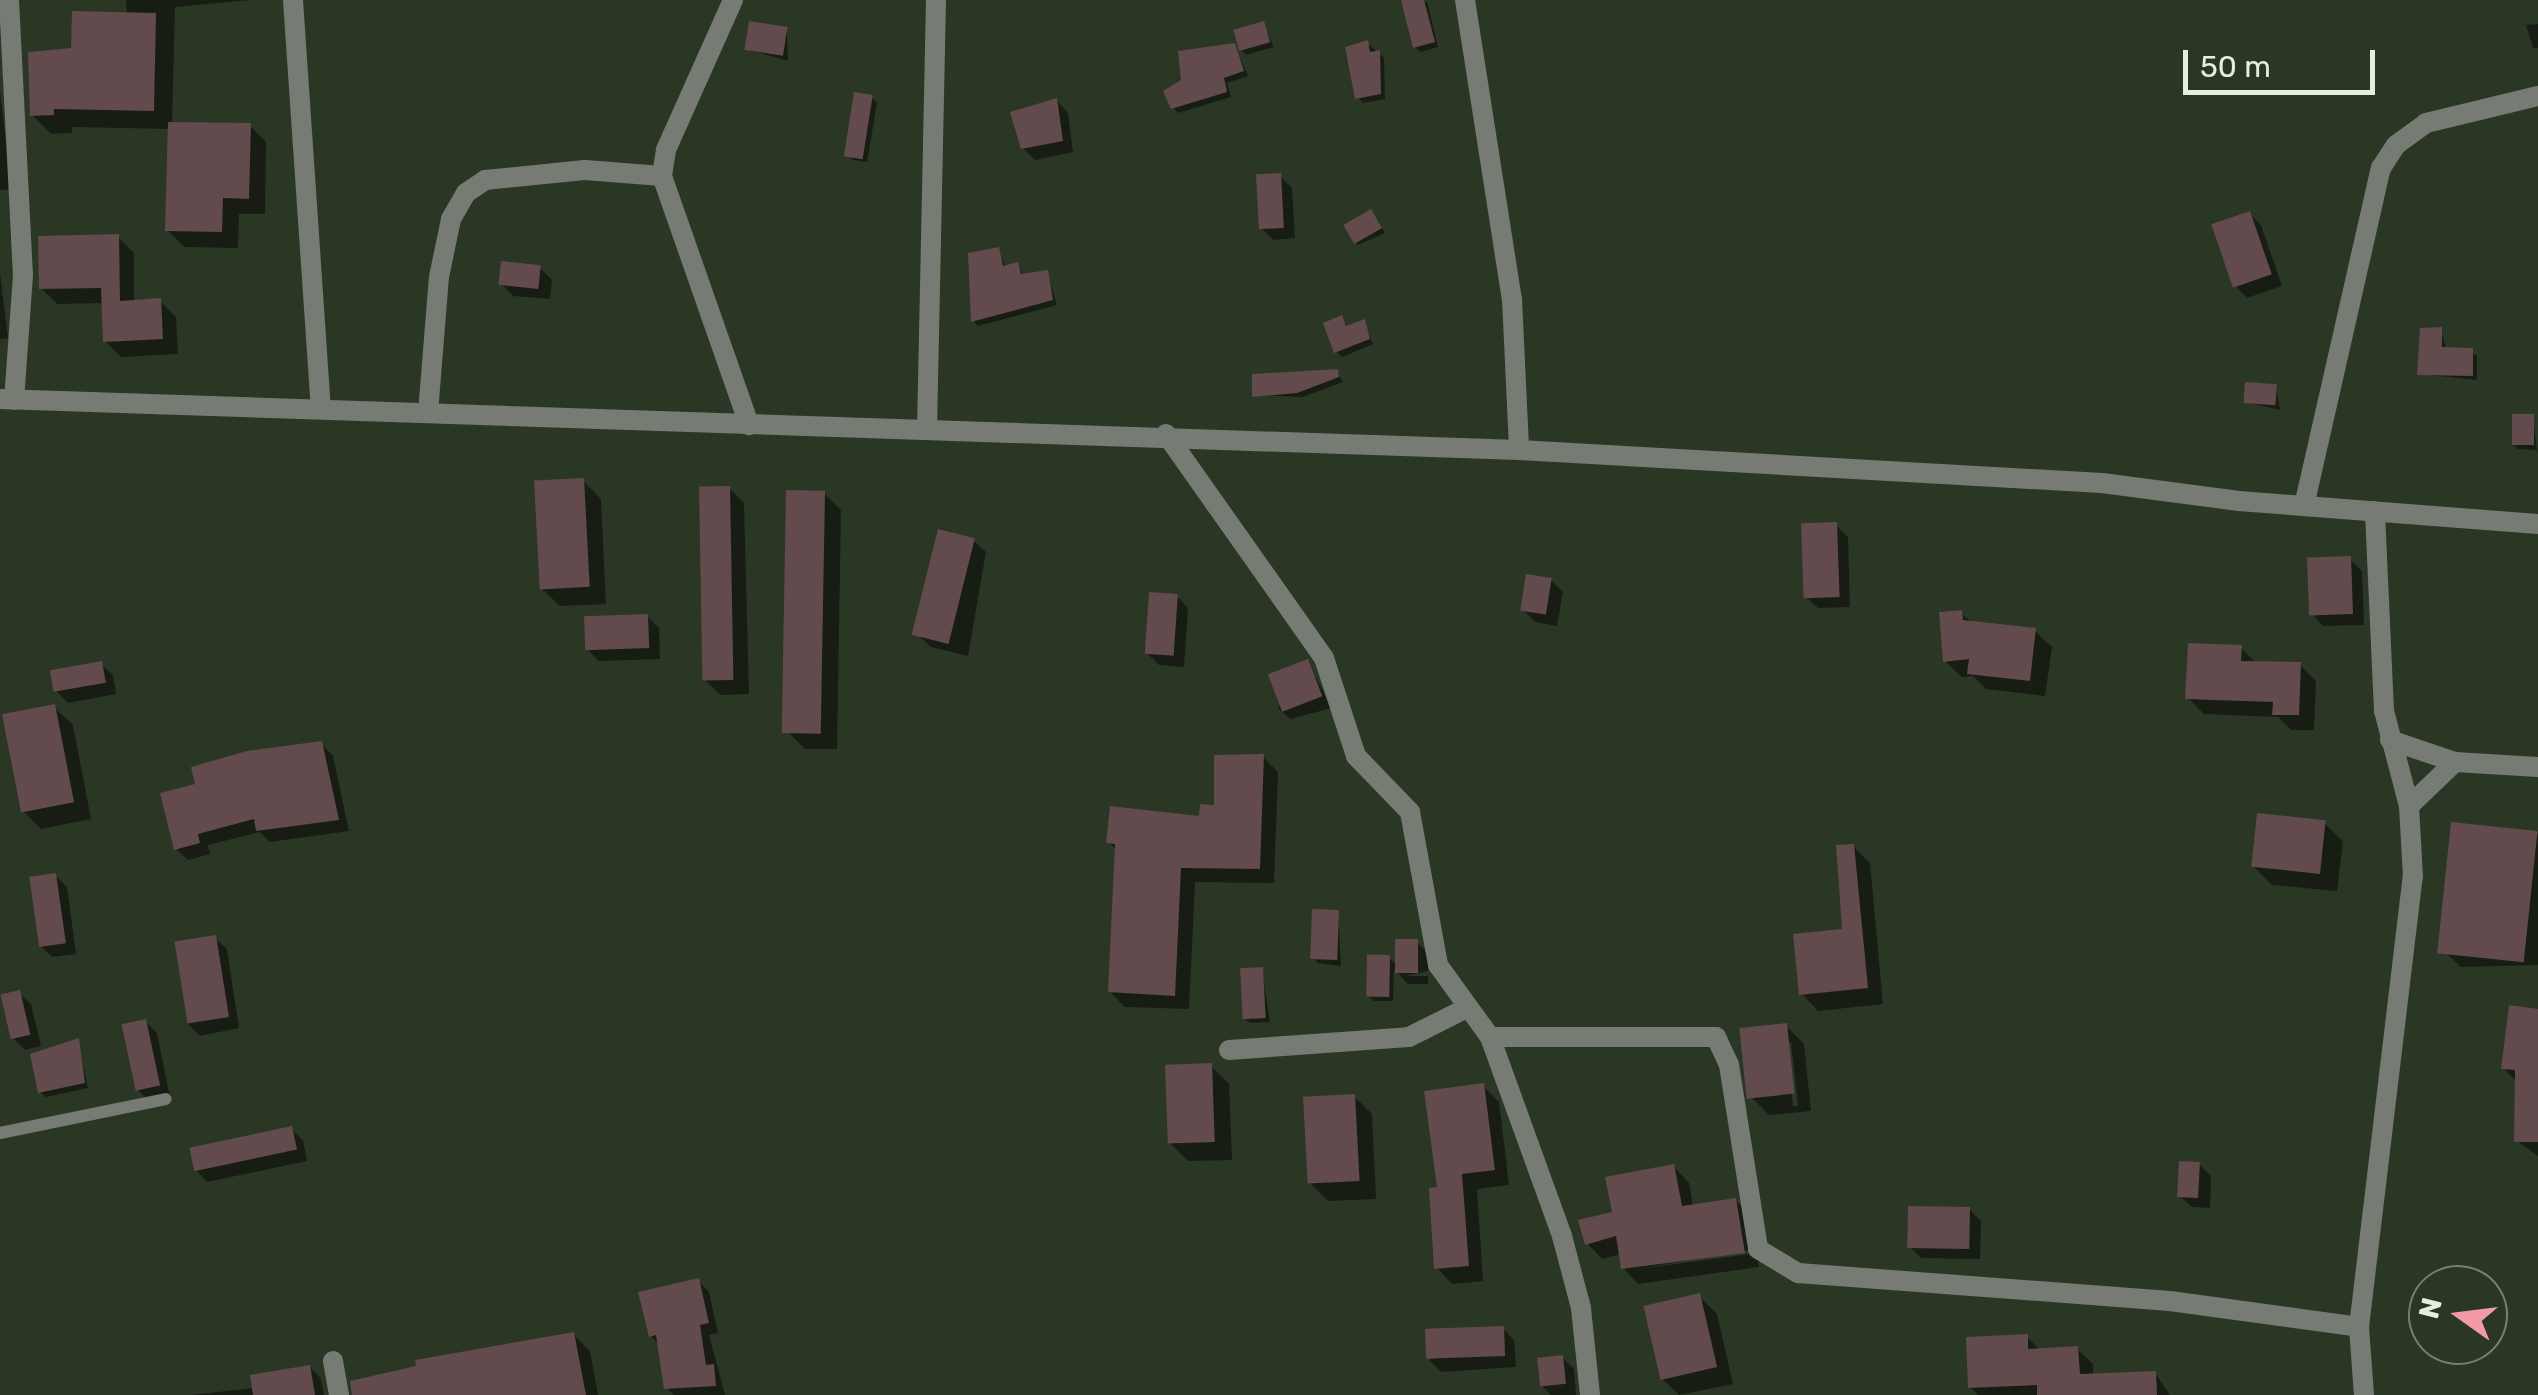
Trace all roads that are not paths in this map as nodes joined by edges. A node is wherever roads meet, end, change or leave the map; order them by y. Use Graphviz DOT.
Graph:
graph roads {
  1 [pos="9,0"];
  2 [pos="293,0"];
  3 [pos="733,0"];
  4 [pos="936,0"];
  5 [pos="1466,0"];
  6 [pos="2538,96"];
  7 [pos="662,176"];
  8 [pos="7,400"];
  9 [pos="320,409"];
  10 [pos="428,412"];
  11 [pos="749,425"];
  12 [pos="926,430"];
  13 [pos="1166,434"];
  14 [pos="1520,450"];
  15 [pos="2304,506"];
  16 [pos="2375,511"];
  17 [pos="2538,524"];
  18 [pos="2390,740"];
  19 [pos="2455,762"];
  20 [pos="2538,767"];
  21 [pos="2409,806"];
  22 [pos="1467,1008"];
  23 [pos="1490,1037"];
  24 [pos="1229,1050"];
  25 [pos="166,1099"];
  26 [pos="0,1133"];
  27 [pos="2359,1327"];
  28 [pos="333,1362"];
  29 [pos="339,1395"];
  30 [pos="1590,1395"];
  31 [pos="2364,1395"];
  1 -- 8 [label="street"];
  2 -- 9 [label="street"];
  3 -- 7 [label="street"];
  4 -- 12 [label="street"];
  5 -- 14 [label="street"];
  6 -- 15 [label="street"];
  7 -- 10 [label="street"];
  7 -- 11 [label="street"];
  8 -- 9 [label="street"];
  9 -- 10 [label="street"];
  10 -- 11 [label="street"];
  11 -- 12 [label="street"];
  12 -- 13 [label="street"];
  13 -- 14 [label="street"];
  13 -- 22 [label="street"];
  14 -- 15 [label="street"];
  15 -- 16 [label="street"];
  16 -- 17 [label="street"];
  16 -- 18 [label="street"];
  18 -- 19 [label="street"];
  18 -- 21 [label="street"];
  19 -- 20 [label="street"];
  19 -- 21 [label="street"];
  21 -- 27 [label="street"];
  22 -- 23 [label="street"];
  22 -- 24 [label="street"];
  23 -- 27 [label="street"];
  23 -- 30 [label="street"];
  25 -- 26 [label="lane"];
  27 -- 31 [label="street"];
  28 -- 29 [label="street"];
}
